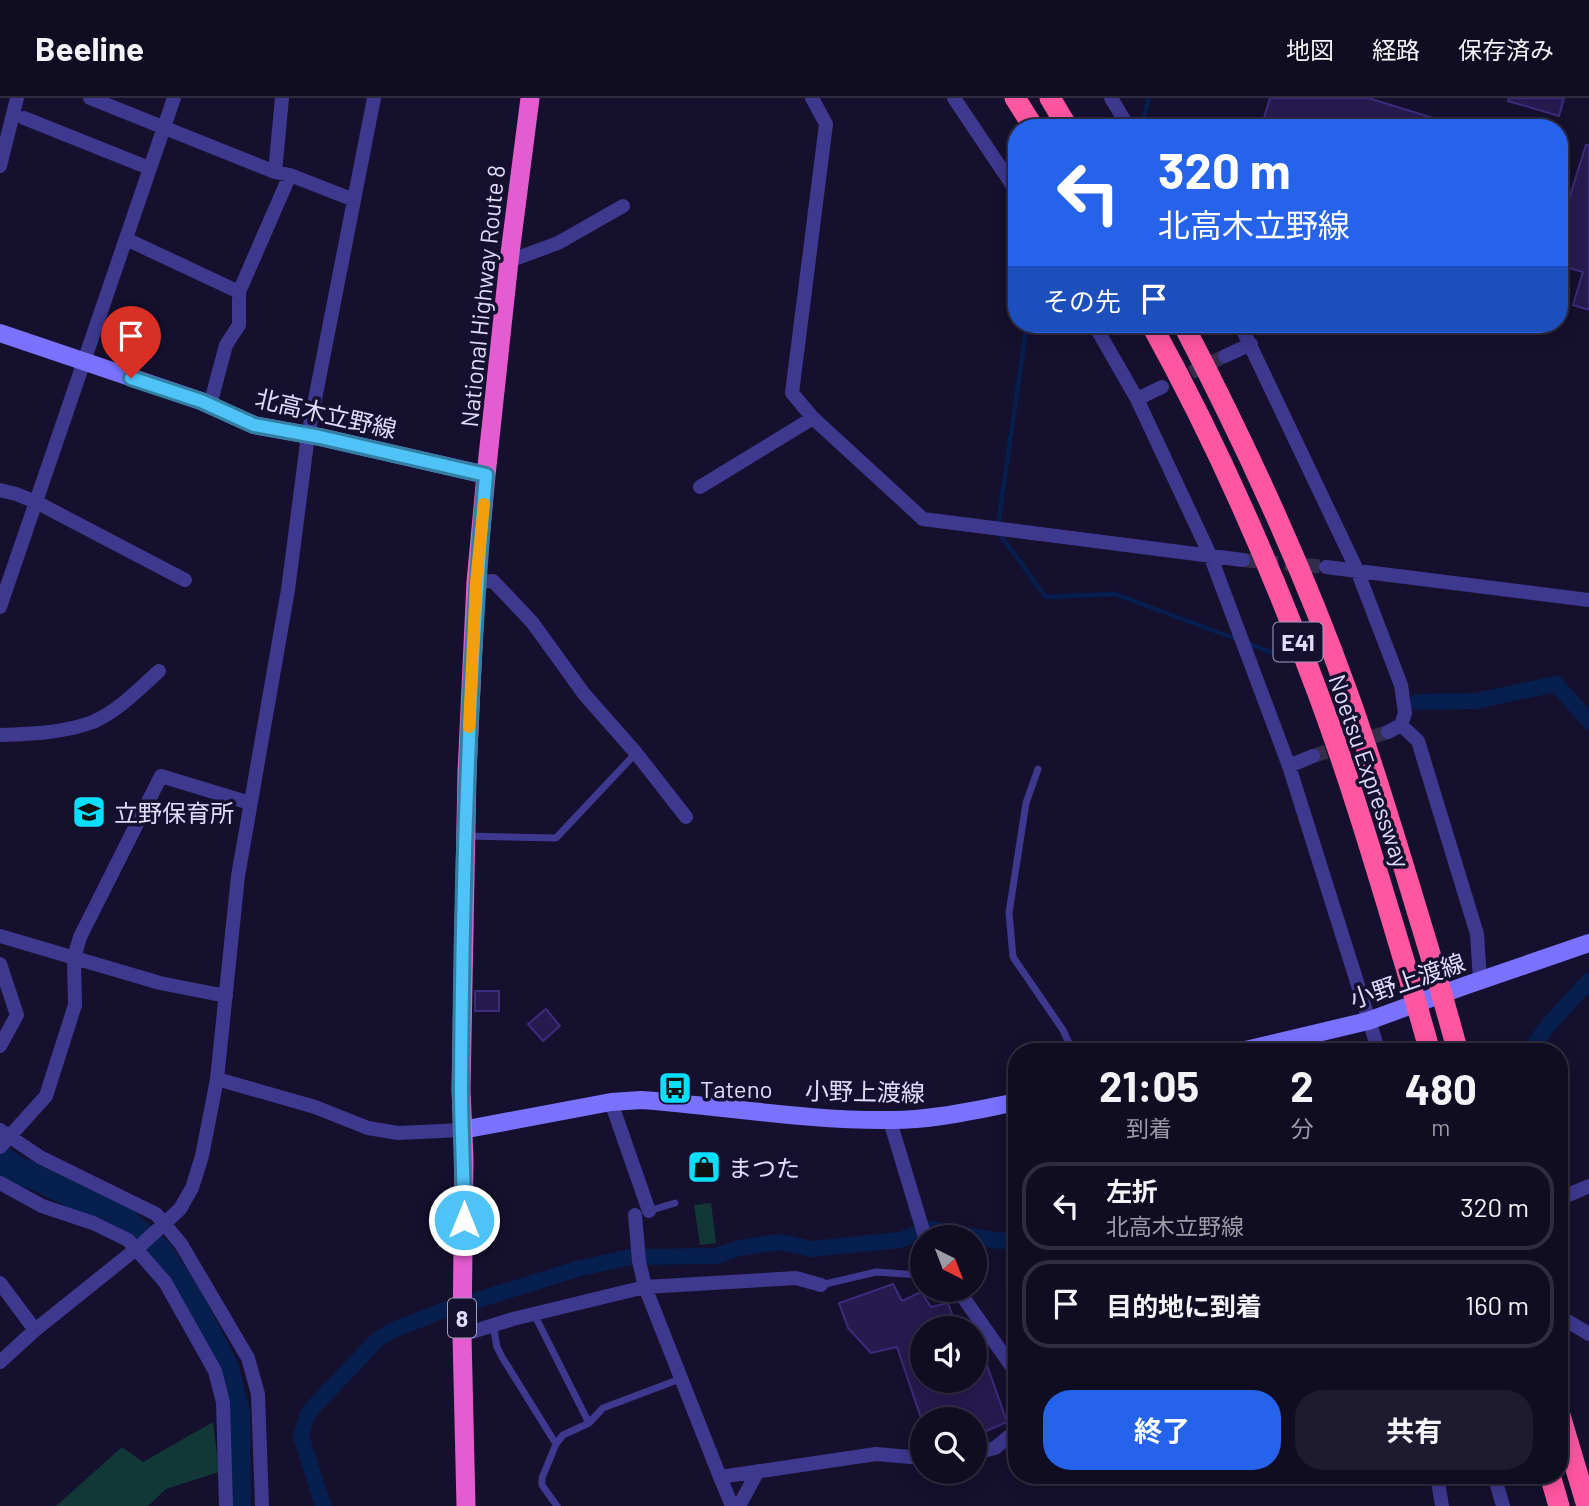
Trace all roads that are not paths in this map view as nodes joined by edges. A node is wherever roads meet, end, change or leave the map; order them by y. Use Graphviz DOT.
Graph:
graph roads {
  1 [pos="17,98"];
  2 [pos="90,98"];
  3 [pos="174,98"];
  4 [pos="282,98"];
  5 [pos="374,98"];
  6 [pos="530,98"];
  7 [pos="812,98"];
  8 [pos="954,98"];
  9 [pos="1050,98"];
  10 [pos="1111,98"];
  11 [pos="1016,99"];
  12 [pos="23,118"];
  13 [pos="1028,119"];
  14 [pos="1063,119"];
  15 [pos="1124,119"];
  16 [pos="164,128"];
  17 [pos="0,166"];
  18 [pos="149,168"];
  19 [pos="282,173"];
  20 [pos="1008,179"];
  21 [pos="354,200"];
  22 [pos="623,206"];
  23 [pos="126,239"];
  24 [pos="509,261"];
  25 [pos="239,292"];
  26 [pos="0,333"];
  27 [pos="1099,333"];
  28 [pos="1156,333"];
  29 [pos="1187,333"];
  30 [pos="1245,333"];
  31 [pos="1251,344"];
  32 [pos="1225,356"];
  33 [pos="84,363"];
  34 [pos="1161,387"];
  35 [pos="1136,399"];
  36 [pos="210,405"];
  37 [pos="813,418"];
  38 [pos="309,435"];
  39 [pos="486,475"];
  40 [pos="699,487"];
  41 [pos="0,490"];
  42 [pos="36,502"];
  43 [pos="1210,555"];
  44 [pos="1243,560"];
  45 [pos="1325,568"];
  46 [pos="1357,570"];
  47 [pos="185,580"];
  48 [pos="476,582"];
  49 [pos="1589,600"];
  50 [pos="0,607"];
  51 [pos="159,671"];
  52 [pos="0,735"];
  53 [pos="636,753"];
  54 [pos="1313,756"];
  55 [pos="1290,766"];
  56 [pos="1038,769"];
  57 [pos="250,803"];
  58 [pos="685,817"];
  59 [pos="466,836"];
  60 [pos="0,936"];
  61 [pos="1589,943"];
  62 [pos="74,958"];
  63 [pos="0,964"];
  64 [pos="1480,980"];
  65 [pos="226,996"];
  66 [pos="1368,1021"];
  67 [pos="1069,1043"];
  68 [pos="1281,1043"];
  69 [pos="1376,1043"];
  70 [pos="1427,1043"];
  71 [pos="1455,1043"];
  72 [pos="0,1046"];
  73 [pos="217,1079"];
  74 [pos="611,1102"];
  75 [pos="1008,1103"];
  76 [pos="890,1121"];
  77 [pos="462,1130"];
  78 [pos="3,1139"];
  79 [pos="0,1182"];
  80 [pos="1589,1186"];
  81 [pos="1568,1195"];
  82 [pos="675,1203"];
  83 [pos="642,1213"];
  84 [pos="921,1225"];
  85 [pos="162,1226"];
  86 [pos="139,1247"];
  87 [pos="910,1274"];
  88 [pos="0,1283"];
  89 [pos="821,1285"];
  90 [pos="645,1287"];
  91 [pos="966,1302"];
  92 [pos="534,1314"];
  93 [pos="1568,1322"];
  94 [pos="493,1325"];
  95 [pos="35,1330"];
  96 [pos="1589,1334"];
  97 [pos="462,1335"];
  98 [pos="1008,1361"];
  99 [pos="0,1362"];
  100 [pos="680,1379"];
  101 [pos="589,1423"];
  102 [pos="1008,1437"];
  103 [pos="1568,1442"];
  104 [pos="556,1444"];
  105 [pos="987,1450"];
  106 [pos="910,1457"];
  107 [pos="758,1471"];
  108 [pos="720,1477"];
  109 [pos="1438,1484"];
  110 [pos="1497,1484"];
  111 [pos="1553,1484"];
  112 [pos="226,1506"];
  113 [pos="262,1506"];
  114 [pos="466,1506"];
  115 [pos="557,1506"];
  116 [pos="732,1506"];
  117 [pos="739,1506"];
  118 [pos="1442,1506"];
  119 [pos="1503,1506"];
  120 [pos="1559,1506"];
  121 [pos="1587,1506"];
  1 -- 17 [label="street"];
  2 -- 16 [label="street"];
  3 -- 16 [label="street"];
  4 -- 19 [label="street"];
  5 -- 21 [label="street"];
  6 -- 24 [label="highway, National Highway Route 8 / 8"];
  7 -- 37 [label="street"];
  8 -- 20 [label="street"];
  9 -- 14 [label="highway"];
  10 -- 15 [label="street"];
  11 -- 13 [label="highway"];
  12 -- 18 [label="street"];
  16 -- 18 [label="street"];
  16 -- 19 [label="street"];
  18 -- 23 [label="street"];
  19 -- 21 [label="street"];
  19 -- 25 [label="street"];
  21 -- 38 [label="street"];
  22 -- 24 [label="street"];
  23 -- 25 [label="street"];
  23 -- 33 [label="street"];
  24 -- 39 [label="highway, National Highway Route 8 / 8"];
  25 -- 36 [label="street"];
  26 -- 33 [label="main road, 北高木立野線"];
  27 -- 35 [label="street"];
  28 -- 70 [label="highway, Noetsu Expressway / E41, bridge"];
  29 -- 71 [label="highway, Noetsu Expressway / E41, bridge"];
  30 -- 31 [label="street"];
  31 -- 32 [label="street"];
  31 -- 46 [label="street"];
  33 -- 36 [label="main road, 北高木立野線"];
  33 -- 42 [label="street"];
  34 -- 35 [label="street"];
  35 -- 43 [label="street"];
  36 -- 38 [label="main road, 北高木立野線"];
  37 -- 40 [label="street"];
  37 -- 43 [label="street"];
  38 -- 39 [label="main road, 北高木立野線"];
  38 -- 57 [label="street"];
  39 -- 48 [label="highway, National Highway Route 8 / 8"];
  41 -- 42 [label="street"];
  42 -- 47 [label="street"];
  42 -- 50 [label="street"];
  43 -- 44 [label="street"];
  43 -- 55 [label="street"];
  45 -- 46 [label="street"];
  46 -- 49 [label="street"];
  46 -- 64 [label="street"];
  48 -- 53 [label="street"];
  48 -- 59 [label="highway, National Highway Route 8 / 8"];
  51 -- 52 [label="street"];
  53 -- 58 [label="street"];
  53 -- 59 [label="lane"];
  54 -- 55 [label="street"];
  55 -- 66 [label="street"];
  56 -- 67 [label="lane"];
  57 -- 62 [label="street"];
  57 -- 65 [label="street"];
  59 -- 77 [label="highway, National Highway Route 8 / 8"];
  60 -- 62 [label="street"];
  61 -- 64 [label="main road, 小野上渡線"];
  62 -- 65 [label="street"];
  62 -- 78 [label="street"];
  63 -- 72 [label="street"];
  64 -- 66 [label="main road, 小野上渡線"];
  65 -- 73 [label="street"];
  66 -- 68 [label="main road, 小野上渡線"];
  66 -- 69 [label="street"];
  73 -- 77 [label="street"];
  73 -- 85 [label="street"];
  74 -- 76 [label="main road, 小野上渡線"];
  74 -- 77 [label="main road, 小野上渡線"];
  74 -- 83 [label="street"];
  75 -- 76 [label="main road, 小野上渡線"];
  76 -- 84 [label="street"];
  77 -- 97 [label="highway, National Highway Route 8 / 8"];
  78 -- 85 [label="street"];
  79 -- 86 [label="street"];
  80 -- 81 [label="street"];
  82 -- 83 [label="lane"];
  83 -- 90 [label="street"];
  85 -- 86 [label="street"];
  85 -- 113 [label="street"];
  86 -- 95 [label="street"];
  86 -- 112 [label="street"];
  87 -- 89 [label="lane"];
  88 -- 95 [label="street"];
  89 -- 90 [label="street"];
  90 -- 92 [label="street"];
  90 -- 100 [label="street"];
  91 -- 98 [label="street"];
  92 -- 94 [label="street"];
  92 -- 101 [label="lane"];
  93 -- 96 [label="street"];
  94 -- 97 [label="street"];
  94 -- 104 [label="lane"];
  95 -- 99 [label="street"];
  97 -- 114 [label="highway, National Highway Route 8 / 8"];
  100 -- 101 [label="lane"];
  100 -- 108 [label="street"];
  101 -- 104 [label="lane"];
  102 -- 105 [label="street"];
  103 -- 121 [label="highway"];
  104 -- 115 [label="lane"];
  106 -- 107 [label="street"];
  107 -- 108 [label="street"];
  107 -- 117 [label="street"];
  108 -- 116 [label="street"];
  109 -- 118 [label="street"];
  110 -- 119 [label="street"];
  111 -- 120 [label="highway"];
}
